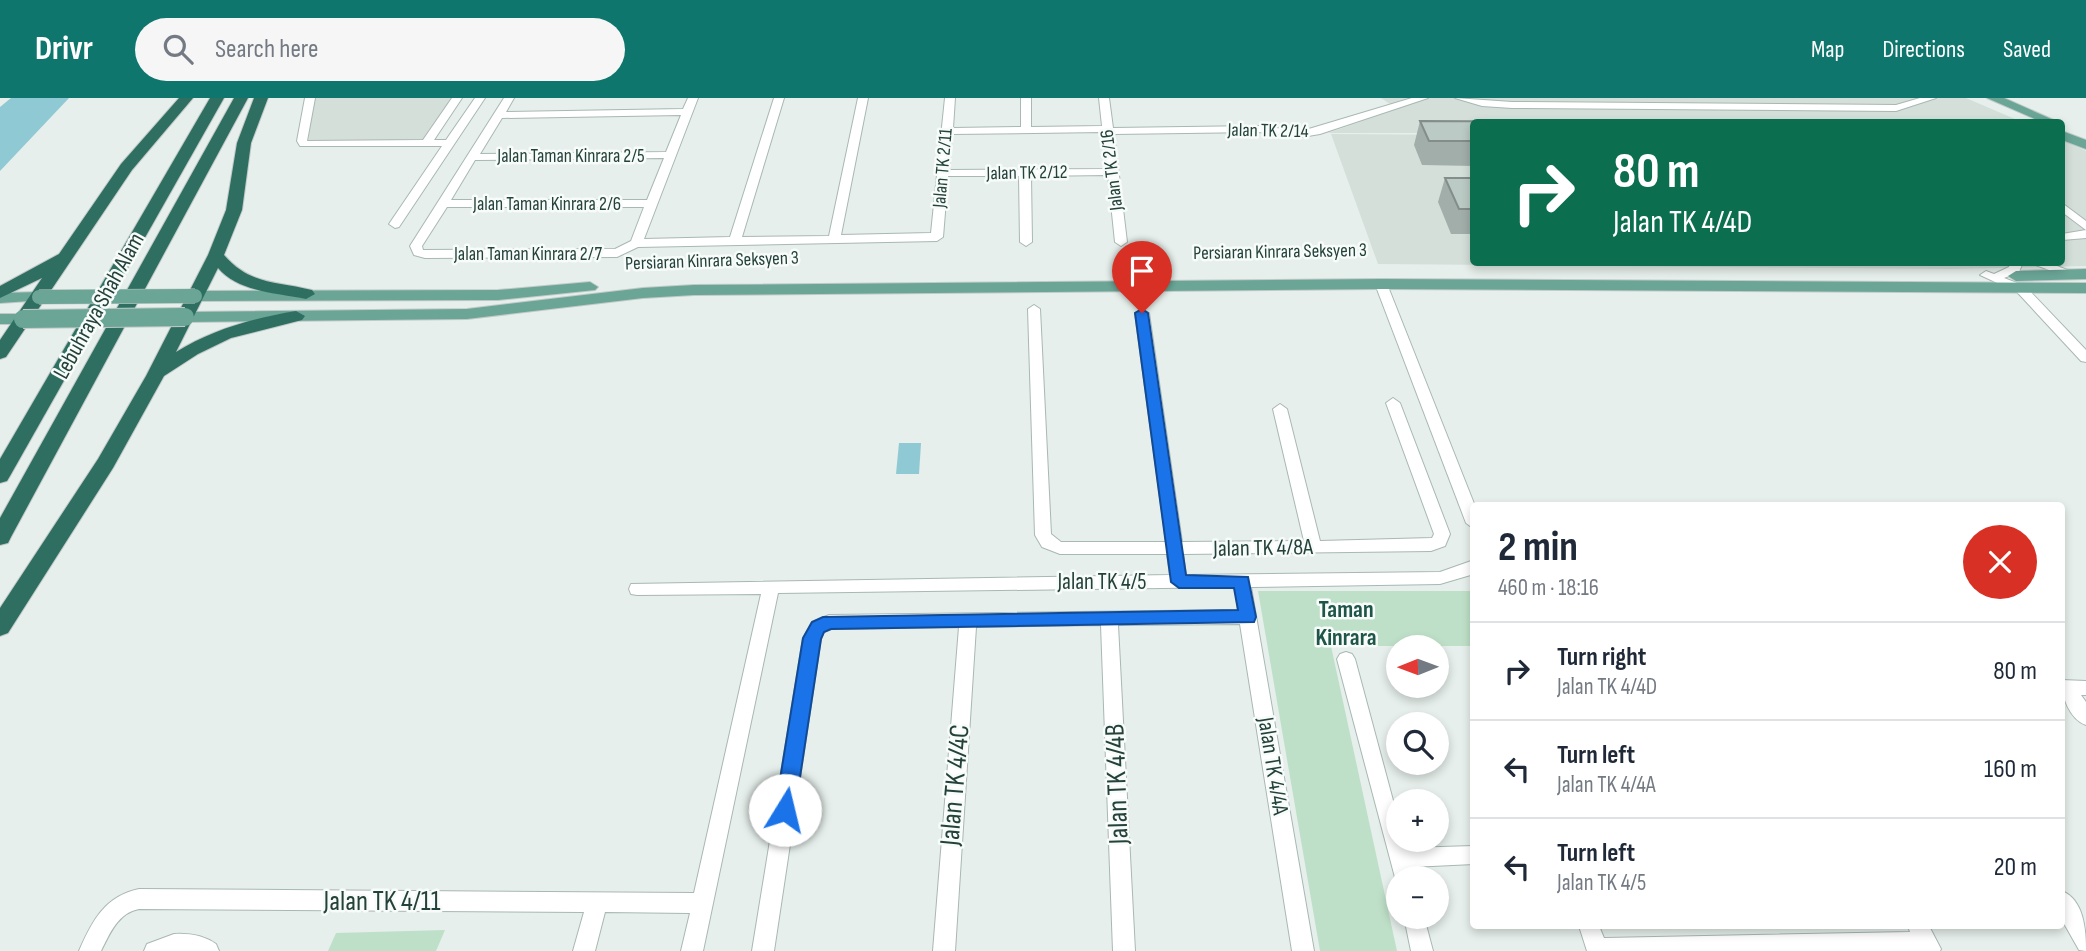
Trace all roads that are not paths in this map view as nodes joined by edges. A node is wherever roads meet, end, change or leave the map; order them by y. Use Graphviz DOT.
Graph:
graph roads {
  1 [pos="186,98"];
  2 [pos="217,98"];
  3 [pos="240,98"];
  4 [pos="261,98"];
  5 [pos="310,98"];
  6 [pos="457,98"];
  7 [pos="480,98"];
  8 [pos="509,98"];
  9 [pos="693,98"];
  10 [pos="779,98"];
  11 [pos="863,98"];
  12 [pos="950,98"];
  13 [pos="1026,98"];
  14 [pos="1104,98"];
  15 [pos="1373,98"];
  16 [pos="1423,98"];
  17 [pos="1460,98"];
  18 [pos="1931,98"];
  19 [pos="1976,98"];
  20 [pos="1993,98"];
  21 [pos="1390,109"];
  22 [pos="688,112"];
  23 [pos="499,115"];
  24 [pos="2026,119"];
  25 [pos="2045,119"];
  26 [pos="2065,128"];
  27 [pos="1026,130"];
  28 [pos="1107,130"];
  29 [pos="947,131"];
  30 [pos="2065,136"];
  31 [pos="2086,137"];
  32 [pos="449,143"];
  33 [pos="426,144"];
  34 [pos="2086,145"];
  35 [pos="671,155"];
  36 [pos="472,157"];
  37 [pos="1112,172"];
  38 [pos="943,173"];
  39 [pos="1025,173"];
  40 [pos="442,203"];
  41 [pos="652,204"];
  42 [pos="2065,209"];
  43 [pos="395,224"];
  44 [pos="2086,227"];
  45 [pos="2086,234"];
  46 [pos="937,237"];
  47 [pos="2065,237"];
  48 [pos="834,239"];
  49 [pos="735,241"];
  50 [pos="1026,242"];
  51 [pos="1121,242"];
  52 [pos="636,243"];
  53 [pos="67,252"];
  54 [pos="216,255"];
  55 [pos="2016,266"];
  56 [pos="1276,273"];
  57 [pos="1448,273"];
  58 [pos="2080,274"];
  59 [pos="1993,275"];
  60 [pos="2027,276"];
  61 [pos="1381,284"];
  62 [pos="2086,288"];
  63 [pos="306,294"];
  64 [pos="0,295"];
  65 [pos="195,296"];
  66 [pos="39,297"];
  67 [pos="1034,309"];
  68 [pos="1142,313"];
  69 [pos="296,316"];
  70 [pos="185,317"];
  71 [pos="0,319"];
  72 [pos="23,319"];
  73 [pos="0,353"];
  74 [pos="2086,358"];
  75 [pos="155,376"];
  76 [pos="1393,403"];
  77 [pos="1280,409"];
  78 [pos="0,476"];
  79 [pos="1470,513"];
  80 [pos="0,537"];
  81 [pos="1313,547"];
  82 [pos="1174,549"];
  83 [pos="1470,568"];
  84 [pos="1179,582"];
  85 [pos="1242,582"];
  86 [pos="771,587"];
  87 [pos="637,589"];
  88 [pos="1248,617"];
  89 [pos="1109,618"];
  90 [pos="968,619"];
  91 [pos="0,627"];
  92 [pos="1346,659"];
  93 [pos="2065,687"];
  94 [pos="2065,688"];
  95 [pos="2086,688"];
  96 [pos="2086,717"];
  97 [pos="1470,855"];
  98 [pos="1399,858"];
  99 [pos="1401,866"];
  100 [pos="597,902"];
  101 [pos="702,903"];
  102 [pos="2065,906"];
  103 [pos="1417,929"];
  104 [pos="1590,929"];
  105 [pos="1925,940"];
  106 [pos="2086,943"];
  107 [pos="1598,950"];
  108 [pos="90,951"];
  109 [pos="155,951"];
  110 [pos="208,951"];
  111 [pos="584,951"];
  112 [pos="692,951"];
  113 [pos="763,951"];
  114 [pos="944,951"];
  115 [pos="1124,951"];
  116 [pos="1303,951"];
  117 [pos="1422,951"];
  1 -- 53 [label="highway"];
  2 -- 78 [label="highway, Lebuhraya Shah Alam"];
  3 -- 80 [label="highway, Lebuhraya Shah Alam"];
  4 -- 54 [label="highway"];
  5 -- 33 [label="street"];
  6 -- 33 [label="street"];
  7 -- 32 [label="street"];
  8 -- 23 [label="street"];
  9 -- 22 [label="street"];
  10 -- 49 [label="street"];
  11 -- 48 [label="street"];
  12 -- 29 [label="street, Jalan TK 2/11"];
  13 -- 27 [label="street"];
  14 -- 28 [label="street, Jalan TK 2/16"];
  15 -- 21 [label="street"];
  16 -- 21 [label="street, Jalan TK 2/14"];
  17 -- 18 [label="street"];
  19 -- 24 [label="main road"];
  20 -- 25 [label="main road"];
  21 -- 28 [label="street, Jalan TK 2/14"];
  22 -- 23 [label="street"];
  22 -- 35 [label="street"];
  23 -- 36 [label="street"];
  26 -- 31 [label="main road"];
  27 -- 28 [label="street, Jalan TK 2/14"];
  27 -- 29 [label="street, Jalan TK 2/14"];
  28 -- 37 [label="street, Jalan TK 2/16"];
  29 -- 38 [label="street, Jalan TK 2/11"];
  30 -- 34 [label="main road"];
  32 -- 33 [label="street"];
  32 -- 43 [label="street"];
  35 -- 36 [label="street, Jalan Taman Kinrara 2/5"];
  35 -- 41 [label="street"];
  36 -- 40 [label="street"];
  37 -- 39 [label="street, Jalan TK 2/12"];
  37 -- 51 [label="street, Jalan TK 2/16"];
  38 -- 39 [label="street, Jalan TK 2/12"];
  38 -- 46 [label="street, Jalan TK 2/11"];
  39 -- 50 [label="street"];
  40 -- 41 [label="street, Jalan Taman Kinrara 2/6"];
  40 -- 52 [label="street, Jalan Taman Kinrara 2/7"];
  41 -- 52 [label="street"];
  42 -- 44 [label="street"];
  45 -- 47 [label="street"];
  46 -- 48 [label="street, Jalan Taman Kinrara 2/7"];
  48 -- 49 [label="street, Jalan Taman Kinrara 2/7"];
  49 -- 52 [label="street, Jalan Taman Kinrara 2/7"];
  53 -- 64 [label="highway"];
  53 -- 66 [label="highway"];
  54 -- 63 [label="highway"];
  54 -- 65 [label="highway"];
  55 -- 59 [label="street"];
  56 -- 57 [label="main road, Persiaran Kinrara Seksyen 3"];
  56 -- 61 [label="main road"];
  56 -- 63 [label="main road, Persiaran Kinrara Seksyen 3"];
  57 -- 59 [label="main road, Persiaran Kinrara Seksyen 3"];
  57 -- 61 [label="main road"];
  58 -- 60 [label="main road, Persiaran Kinrara Seksyen 3"];
  59 -- 60 [label="main road, Persiaran Kinrara Seksyen 3"];
  60 -- 61 [label="main road, Persiaran Kinrara Seksyen 3"];
  60 -- 62 [label="main road, Persiaran Kinrara Seksyen 3"];
  60 -- 74 [label="street"];
  61 -- 69 [label="main road, Persiaran Kinrara Seksyen 3"];
  61 -- 79 [label="street"];
  63 -- 65 [label="main road, Persiaran Kinrara Seksyen 3"];
  64 -- 66 [label="main road, Persiaran Kinrara Seksyen 3"];
  65 -- 66 [label="main road, Persiaran Kinrara Seksyen 3, bridge"];
  65 -- 70 [label="highway"];
  66 -- 72 [label="highway"];
  67 -- 82 [label="street, Jalan TK 4/8A"];
  68 -- 82 [label="street"];
  69 -- 70 [label="main road, Persiaran Kinrara Seksyen 3"];
  69 -- 75 [label="highway"];
  70 -- 72 [label="main road, Persiaran Kinrara Seksyen 3, bridge"];
  70 -- 75 [label="highway"];
  71 -- 72 [label="main road, Persiaran Kinrara Seksyen 3"];
  72 -- 73 [label="highway"];
  75 -- 91 [label="highway"];
  76 -- 81 [label="street, Jalan TK 4/8A"];
  77 -- 81 [label="street"];
  81 -- 82 [label="street, Jalan TK 4/8A"];
  82 -- 84 [label="street"];
  83 -- 85 [label="street, Jalan TK 4/5"];
  84 -- 85 [label="street, Jalan TK 4/5"];
  84 -- 86 [label="street, Jalan TK 4/5"];
  85 -- 88 [label="street, Jalan TK 4/4A"];
  86 -- 87 [label="street, Jalan TK 4/5"];
  86 -- 101 [label="street"];
  88 -- 89 [label="street"];
  88 -- 116 [label="street, Jalan TK 4/4A"];
  89 -- 90 [label="street"];
  89 -- 115 [label="street, Jalan TK 4/4B"];
  90 -- 113 [label="street"];
  90 -- 114 [label="street, Jalan TK 4/4C"];
  92 -- 98 [label="street"];
  93 -- 95 [label="street"];
  94 -- 96 [label="street"];
  97 -- 98 [label="street"];
  98 -- 99 [label="street"];
  100 -- 101 [label="street, Jalan TK 4/11"];
  100 -- 108 [label="street, Jalan TK 4/11"];
  100 -- 111 [label="street"];
  101 -- 112 [label="street"];
  102 -- 106 [label="street"];
  103 -- 117 [label="street"];
  104 -- 107 [label="street"];
  105 -- 107 [label="street"];
  109 -- 110 [label="street"];
}
